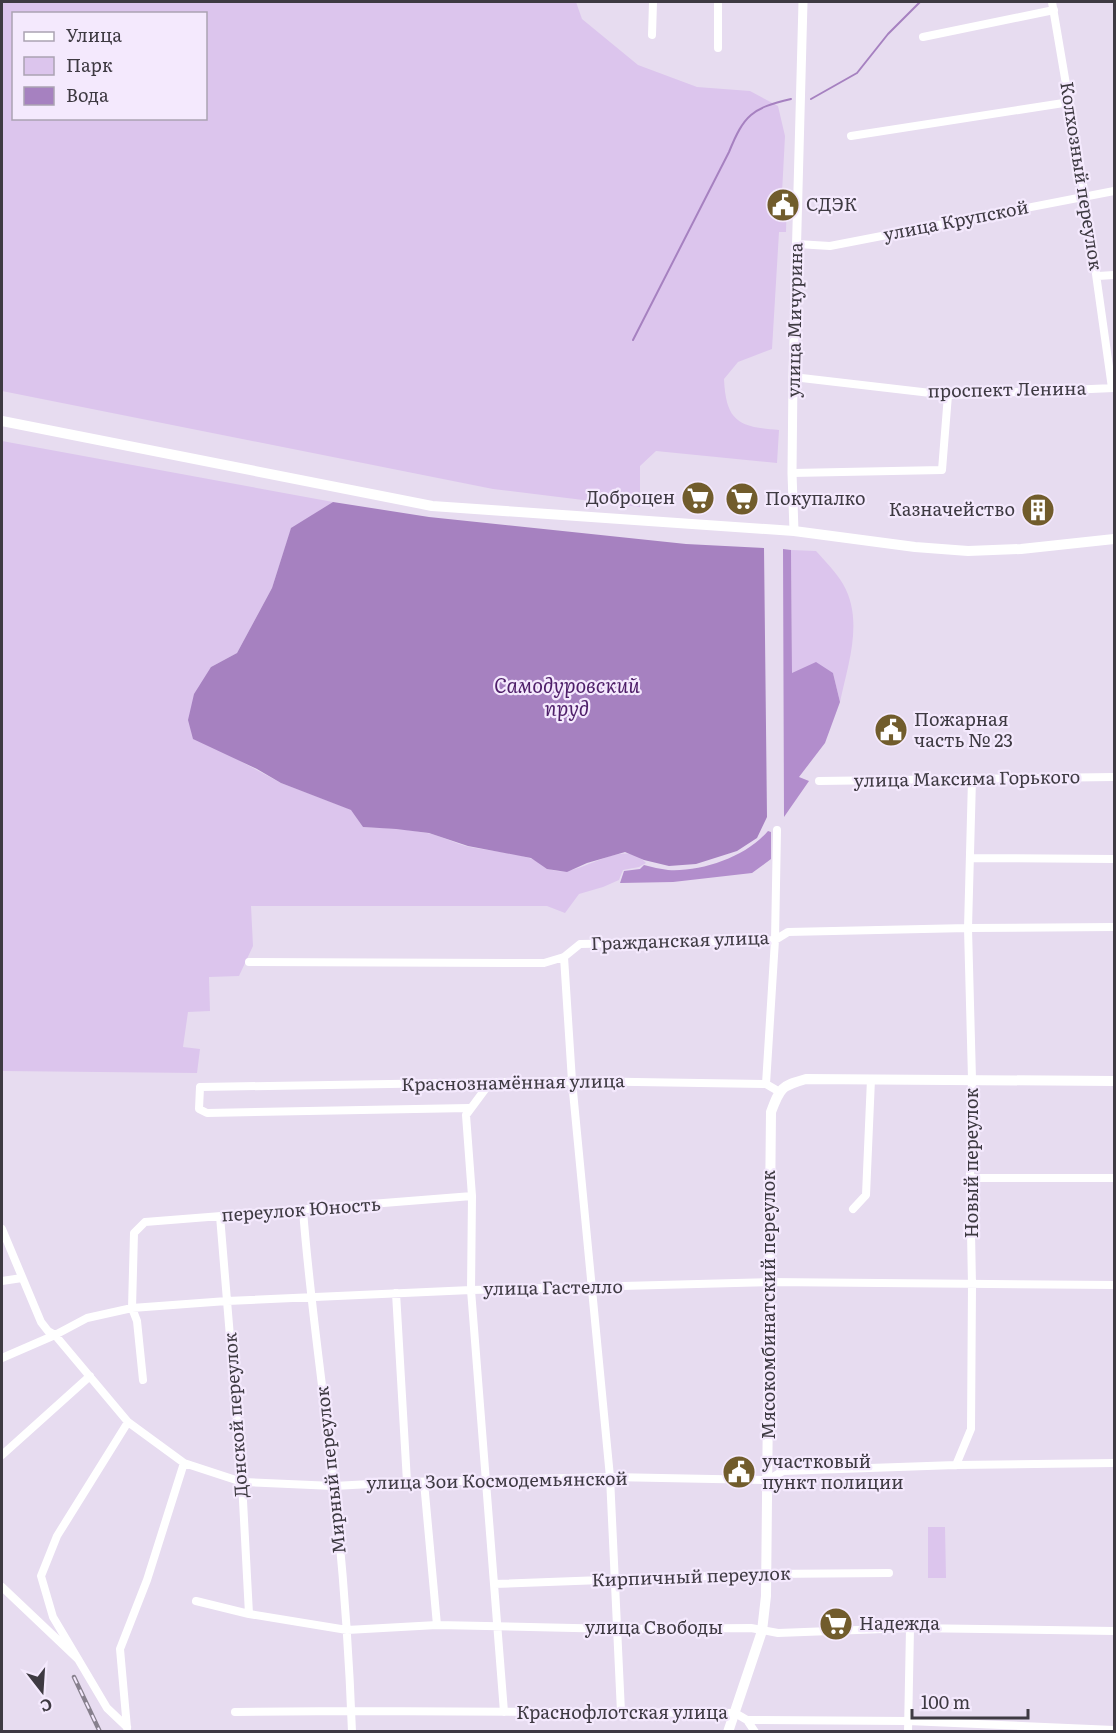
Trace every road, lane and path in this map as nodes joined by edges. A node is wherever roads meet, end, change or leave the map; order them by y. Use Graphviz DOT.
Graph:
graph roads {
  1 [pos="653,2"];
  2 [pos="718,2"];
  3 [pos="803,2"];
  4 [pos="1053,6"];
  5 [pos="652,35"];
  6 [pos="923,37"];
  7 [pos="718,48"];
  8 [pos="1070,102"];
  9 [pos="851,136"];
  10 [pos="1114,191"];
  11 [pos="1085,196"];
  12 [pos="797,244"];
  13 [pos="1114,275"];
  14 [pos="1098,276"];
  15 [pos="793,377"];
  16 [pos="1113,388"];
  17 [pos="948,395"];
  18 [pos="2,421"];
  19 [pos="792,473"];
  20 [pos="794,531"];
  21 [pos="1114,539"];
  22 [pos="1114,777"];
  23 [pos="972,779"];
  24 [pos="819,781"];
  25 [pos="777,830"];
  26 [pos="970,858"];
  27 [pos="1114,860"];
  28 [pos="1114,927"];
  29 [pos="968,928"];
  30 [pos="775,940"];
  31 [pos="564,957"];
  32 [pos="249,962"];
  33 [pos="870,1079"];
  34 [pos="972,1079"];
  35 [pos="572,1081"];
  36 [pos="1114,1081"];
  37 [pos="489,1084"];
  38 [pos="766,1084"];
  39 [pos="778,1091"];
  40 [pos="469,1108"];
  41 [pos="970,1178"];
  42 [pos="1114,1178"];
  43 [pos="472,1196"];
  44 [pos="853,1209"];
  45 [pos="303,1210"];
  46 [pos="220,1216"];
  47 [pos="2,1229"];
  48 [pos="22,1278"];
  49 [pos="2,1281"];
  50 [pos="769,1282"];
  51 [pos="972,1285"];
  52 [pos="1114,1285"];
  53 [pos="590,1287"];
  54 [pos="471,1290"];
  55 [pos="396,1293"];
  56 [pos="310,1297"];
  57 [pos="227,1301"];
  58 [pos="132,1308"];
  59 [pos="55,1335"];
  60 [pos="2,1358"];
  61 [pos="90,1376"];
  62 [pos="143,1380"];
  63 [pos="128,1422"];
  64 [pos="2,1455"];
  65 [pos="184,1463"];
  66 [pos="1114,1463"];
  67 [pos="956,1465"];
  68 [pos="610,1478"];
  69 [pos="768,1480"];
  70 [pos="485,1481"];
  71 [pos="242,1482"];
  72 [pos="407,1482"];
  73 [pos="424,1482"];
  74 [pos="334,1486"];
  75 [pos="889,1573"];
  76 [pos="766,1574"];
  77 [pos="614,1578"];
  78 [pos="494,1584"];
  79 [pos="2,1587"];
  80 [pos="196,1601"];
  81 [pos="249,1614"];
  82 [pos="437,1625"];
  83 [pos="498,1625"];
  84 [pos="910,1628"];
  85 [pos="617,1629"];
  86 [pos="347,1630"];
  87 [pos="762,1631"];
  88 [pos="1114,1631"];
  89 [pos="78,1659"];
  90 [pos="351,1711"];
  91 [pos="235,1712"];
  92 [pos="504,1712"];
  93 [pos="621,1712"];
  94 [pos="735,1713"];
  95 [pos="747,1720"];
  96 [pos="908,1721"];
  97 [pos="128,1730"];
  98 [pos="1114,1730"];
  99 [pos="352,1731"];
  100 [pos="728,1731"];
  101 [pos="755,1731"];
  102 [pos="908,1731"];
  1 -- 5 [label="street"];
  2 -- 7 [label="street"];
  3 -- 12 [label="street, улица Мичурина"];
  4 -- 6 [label="street"];
  4 -- 8 [label="street, Колхозный переулок"];
  8 -- 9 [label="street"];
  8 -- 11 [label="street, Колхозный переулок"];
  10 -- 11 [label="street, улица Крупской"];
  11 -- 12 [label="street, улица Крупской"];
  11 -- 14 [label="street, Колхозный переулок"];
  12 -- 15 [label="street, улица Мичурина"];
  13 -- 14 [label="street"];
  14 -- 16 [label="street, Колхозный переулок"];
  15 -- 17 [label="street, проспект Ленина"];
  15 -- 19 [label="street, улица Мичурина"];
  16 -- 17 [label="street, проспект Ленина"];
  17 -- 19 [label="street"];
  18 -- 20 [label="main road"];
  19 -- 20 [label="street, улица Мичурина"];
  20 -- 21 [label="main road"];
  22 -- 23 [label="street, улица Максима Горького"];
  23 -- 24 [label="street, улица Максима Горького"];
  23 -- 26 [label="street, Новый переулок"];
  25 -- 30 [label="street"];
  26 -- 27 [label="street"];
  26 -- 29 [label="street, Новый переулок"];
  28 -- 29 [label="street, Гражданская улица"];
  29 -- 30 [label="street, Гражданская улица"];
  29 -- 34 [label="street, Новый переулок"];
  30 -- 31 [label="street, Гражданская улица"];
  30 -- 38 [label="street"];
  31 -- 32 [label="street, Гражданская улица"];
  31 -- 35 [label="street"];
  33 -- 34 [label="main road"];
  33 -- 39 [label="main road"];
  33 -- 44 [label="street"];
  34 -- 36 [label="main road"];
  34 -- 41 [label="street, Новый переулок"];
  35 -- 37 [label="street, Краснознамённая улица"];
  35 -- 38 [label="street, Краснознамённая улица"];
  35 -- 53 [label="street"];
  37 -- 40 [label="street"];
  37 -- 40 [label="street, Краснознамённая улица"];
  38 -- 39 [label="street, Краснознамённая улица"];
  39 -- 50 [label="main road, Мясокомбинатский переулок"];
  40 -- 43 [label="street"];
  41 -- 42 [label="street"];
  41 -- 51 [label="street, Новый переулок"];
  43 -- 45 [label="street, переулок Юность"];
  43 -- 54 [label="street"];
  45 -- 46 [label="street, переулок Юность"];
  45 -- 56 [label="street, Мирный переулок"];
  46 -- 57 [label="street, Донской переулок"];
  46 -- 58 [label="street, переулок Юность"];
  47 -- 48 [label="street, улица Зои Космодемьянской"];
  48 -- 49 [label="street"];
  48 -- 59 [label="street, улица Зои Космодемьянской"];
  50 -- 51 [label="street, улица Гастелло"];
  50 -- 53 [label="street, улица Гастелло"];
  50 -- 69 [label="main road, Мясокомбинатский переулок"];
  51 -- 52 [label="street, улица Гастелло"];
  51 -- 67 [label="street, Новый переулок"];
  53 -- 54 [label="street, улица Гастелло"];
  53 -- 68 [label="street"];
  54 -- 55 [label="street, улица Гастелло"];
  54 -- 70 [label="street"];
  55 -- 56 [label="street, улица Гастелло"];
  55 -- 72 [label="street"];
  56 -- 57 [label="street, улица Гастелло"];
  56 -- 74 [label="street, Мирный переулок"];
  57 -- 58 [label="street, улица Гастелло"];
  57 -- 71 [label="street, Донской переулок"];
  58 -- 59 [label="street, улица Гастелло"];
  58 -- 62 [label="street"];
  59 -- 60 [label="street, улица Гастелло"];
  59 -- 61 [label="street, улица Зои Космодемьянской"];
  61 -- 63 [label="street, улица Зои Космодемьянской"];
  61 -- 64 [label="street"];
  63 -- 65 [label="street, улица Зои Космодемьянской"];
  63 -- 89 [label="street"];
  65 -- 71 [label="street, улица Зои Космодемьянской"];
  65 -- 97 [label="street"];
  66 -- 67 [label="street, улица Зои Космодемьянской"];
  67 -- 69 [label="street, улица Зои Космодемьянской"];
  68 -- 69 [label="street, улица Зои Космодемьянской"];
  68 -- 70 [label="street, улица Зои Космодемьянской"];
  68 -- 77 [label="street"];
  69 -- 76 [label="main road, Мясокомбинатский переулок"];
  70 -- 73 [label="street, улица Зои Космодемьянской"];
  70 -- 78 [label="street"];
  71 -- 74 [label="street, улица Зои Космодемьянской"];
  71 -- 81 [label="street, Донской переулок"];
  72 -- 73 [label="street, улица Зои Космодемьянской"];
  72 -- 74 [label="street, улица Зои Космодемьянской"];
  73 -- 82 [label="street"];
  74 -- 86 [label="street, Мирный переулок"];
  75 -- 76 [label="street, Кирпичный переулок"];
  76 -- 77 [label="street, Кирпичный переулок"];
  76 -- 87 [label="main road, Мясокомбинатский переулок"];
  77 -- 78 [label="street, Кирпичный переулок"];
  77 -- 85 [label="street"];
  78 -- 83 [label="street"];
  79 -- 89 [label="street"];
  80 -- 81 [label="street, улица Свободы"];
  81 -- 86 [label="street, улица Свободы"];
  82 -- 83 [label="street, улица Свободы"];
  82 -- 86 [label="street, улица Свободы"];
  83 -- 85 [label="street, улица Свободы"];
  83 -- 92 [label="street"];
  84 -- 87 [label="street, улица Свободы"];
  84 -- 88 [label="street, улица Свободы"];
  84 -- 96 [label="street"];
  85 -- 87 [label="street, улица Свободы"];
  85 -- 93 [label="street"];
  86 -- 90 [label="street, Мирный переулок"];
  87 -- 94 [label="main road, Мясокомбинатский переулок"];
  89 -- 97 [label="street"];
  90 -- 91 [label="street, Краснофлотская улица"];
  90 -- 92 [label="street, Краснофлотская улица"];
  90 -- 99 [label="street, Мирный переулок"];
  92 -- 93 [label="street, Краснофлотская улица"];
  93 -- 94 [label="street, Краснофлотская улица"];
  94 -- 95 [label="street, Краснофлотская улица"];
  94 -- 100 [label="main road, Мясокомбинатский переулок"];
  95 -- 96 [label="street, Краснофлотская улица"];
  95 -- 101 [label="street"];
  96 -- 98 [label="street, Краснофлотская улица"];
  96 -- 102 [label="street"];
}
